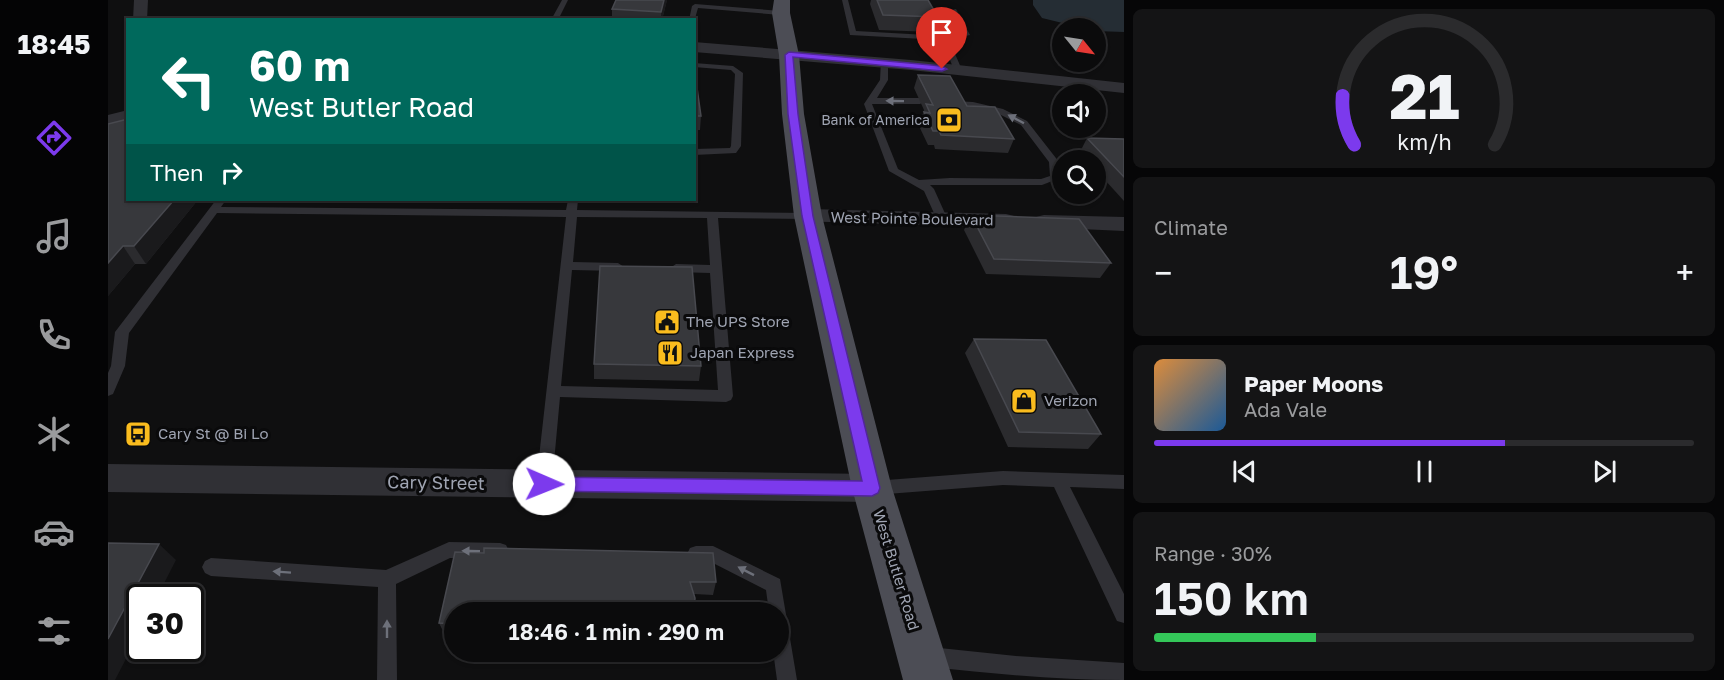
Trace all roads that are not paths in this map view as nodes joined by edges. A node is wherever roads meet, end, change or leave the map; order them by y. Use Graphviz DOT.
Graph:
graph roads {
  1 [pos="141,0"];
  2 [pos="565,0"];
  3 [pos="845,0"];
  4 [pos="782,6"];
  5 [pos="954,10"];
  6 [pos="140,18"];
  7 [pos="555,18"];
  8 [pos="692,18"];
  9 [pos="945,38"];
  10 [pos="696,47"];
  11 [pos="789,55"];
  12 [pos="884,63"];
  13 [pos="696,65"];
  14 [pos="958,70"];
  15 [pos="1124,88"];
  16 [pos="869,100"];
  17 [pos="920,101"];
  18 [pos="952,104"];
  19 [pos="126,116"];
  20 [pos="108,121"];
  21 [pos="696,152"];
  22 [pos="920,183"];
  23 [pos="616,201"];
  24 [pos="217,205"];
  25 [pos="572,206"];
  26 [pos="615,214"];
  27 [pos="712,215"];
  28 [pos="808,216"];
  29 [pos="942,220"];
  30 [pos="1124,224"];
  31 [pos="566,266"];
  32 [pos="635,267"];
  33 [pos="659,268"];
  34 [pos="716,269"];
  35 [pos="108,390"];
  36 [pos="553,391"];
  37 [pos="108,478"];
  38 [pos="1059,481"];
  39 [pos="1124,482"];
  40 [pos="544,484"];
  41 [pos="872,488"];
  42 [pos="518,551"];
  43 [pos="679,554"];
  44 [pos="211,567"];
  45 [pos="387,579"];
  46 [pos="777,602"];
  47 [pos="1124,614"];
  48 [pos="784,662"];
  49 [pos="925,668"];
  50 [pos="1124,673"];
  51 [pos="387,680"];
  52 [pos="787,680"];
  1 -- 6 [label="street"];
  2 -- 7 [label="lane"];
  3 -- 9 [label="lane"];
  4 -- 8 [label="lane"];
  4 -- 11 [label="main road, West Butler Road"];
  5 -- 9 [label="lane"];
  9 -- 14 [label="lane"];
  10 -- 11 [label="street"];
  11 -- 12 [label="street"];
  11 -- 28 [label="main road, West Butler Road"];
  12 -- 14 [label="street"];
  12 -- 16 [label="lane"];
  13 -- 21 [label="lane"];
  14 -- 15 [label="street"];
  17 -- 16 [label="lane, one-way"];
  16 -- 22 [label="lane"];
  22 -- 18 [label="lane, one-way"];
  19 -- 20 [label="street"];
  22 -- 29 [label="lane"];
  23 -- 26 [label="lane"];
  24 -- 25 [label="lane"];
  24 -- 35 [label="lane"];
  25 -- 26 [label="lane"];
  25 -- 31 [label="lane"];
  26 -- 27 [label="lane"];
  27 -- 28 [label="lane"];
  27 -- 34 [label="lane"];
  28 -- 29 [label="street, West Pointe Boulevard"];
  28 -- 41 [label="main road, West Butler Road"];
  29 -- 30 [label="street, West Pointe Boulevard"];
  31 -- 32 [label="lane"];
  31 -- 36 [label="lane"];
  33 -- 34 [label="lane"];
  34 -- 36 [label="lane"];
  36 -- 40 [label="lane"];
  37 -- 40 [label="street, Cary Street"];
  38 -- 39 [label="lane"];
  38 -- 41 [label="lane"];
  38 -- 47 [label="lane"];
  40 -- 41 [label="street, Cary Street"];
  41 -- 49 [label="main road, West Butler Road"];
  42 -- 45 [label="lane, one-way"];
  46 -- 43 [label="lane, one-way"];
  45 -- 44 [label="lane, one-way"];
  51 -- 45 [label="lane, one-way"];
  48 -- 52 [label="lane"];
  49 -- 50 [label="lane"];
}
